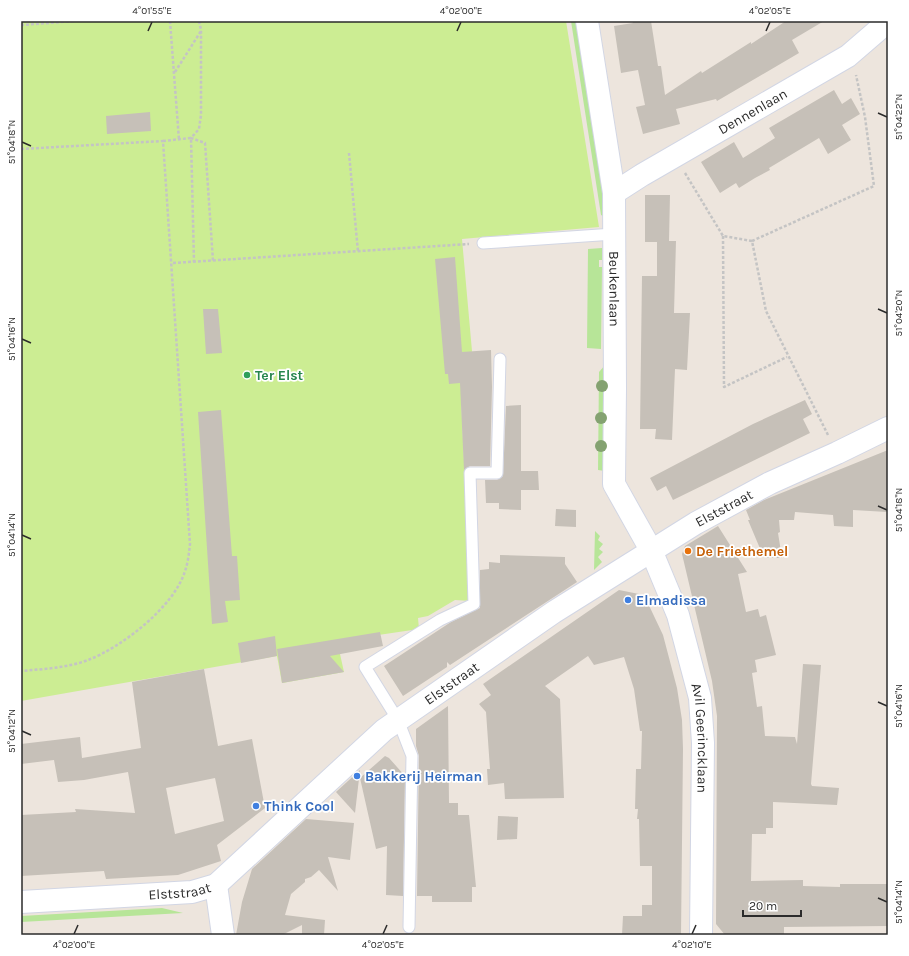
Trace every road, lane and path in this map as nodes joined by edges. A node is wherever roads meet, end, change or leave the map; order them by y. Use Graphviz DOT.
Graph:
graph roads {
  1 [pos="75,21"];
  2 [pos="170,21"];
  3 [pos="198,21"];
  4 [pos="587,21"];
  5 [pos="886,24"];
  6 [pos="21,25"];
  7 [pos="201,30"];
  8 [pos="852,54"];
  9 [pos="174,72"];
  10 [pos="191,138"];
  11 [pos="179,140"];
  12 [pos="163,141"];
  13 [pos="21,149"];
  14 [pos="349,153"];
  15 [pos="674,156"];
  16 [pos="614,193"];
  17 [pos="614,234"];
  18 [pos="723,236"];
  19 [pos="752,240"];
  20 [pos="483,243"];
  21 [pos="358,252"];
  22 [pos="213,261"];
  23 [pos="194,262"];
  24 [pos="173,263"];
  25 [pos="787,357"];
  26 [pos="500,359"];
  27 [pos="888,428"];
  28 [pos="838,454"];
  29 [pos="651,550"];
  30 [pos="21,671"];
  31 [pos="398,720"];
  32 [pos="216,885"];
  33 [pos="21,902"];
  34 [pos="409,927"];
  35 [pos="223,935"];
  36 [pos="701,935"];
  1 -- 6 [label="path"];
  2 -- 9 [label="path"];
  3 -- 7 [label="path"];
  4 -- 16 [label="street, Beukenlaan"];
  5 -- 8 [label="street, Dennenlaan"];
  7 -- 9 [label="path"];
  7 -- 10 [label="path"];
  8 -- 15 [label="street, Dennenlaan"];
  8 -- 19 [label="path"];
  9 -- 11 [label="path"];
  10 -- 11 [label="path"];
  10 -- 22 [label="path"];
  10 -- 23 [label="path"];
  11 -- 12 [label="path"];
  12 -- 13 [label="path"];
  12 -- 24 [label="path"];
  14 -- 21 [label="path"];
  15 -- 16 [label="street, Dennenlaan"];
  15 -- 18 [label="path"];
  16 -- 17 [label="street, Beukenlaan"];
  17 -- 20 [label="lane"];
  17 -- 29 [label="street, Beukenlaan"];
  18 -- 19 [label="path"];
  18 -- 25 [label="path"];
  19 -- 25 [label="path"];
  20 -- 21 [label="path"];
  21 -- 22 [label="path"];
  22 -- 23 [label="path"];
  23 -- 24 [label="path"];
  24 -- 30 [label="path"];
  25 -- 28 [label="path"];
  26 -- 31 [label="lane"];
  27 -- 28 [label="street, Elststraat"];
  28 -- 29 [label="street, Elststraat"];
  29 -- 31 [label="street, Elststraat"];
  29 -- 36 [label="street, Avil Geerincklaan"];
  31 -- 32 [label="street, Elststraat"];
  31 -- 34 [label="lane"];
  32 -- 33 [label="street, Elststraat"];
  32 -- 35 [label="street"];
}
